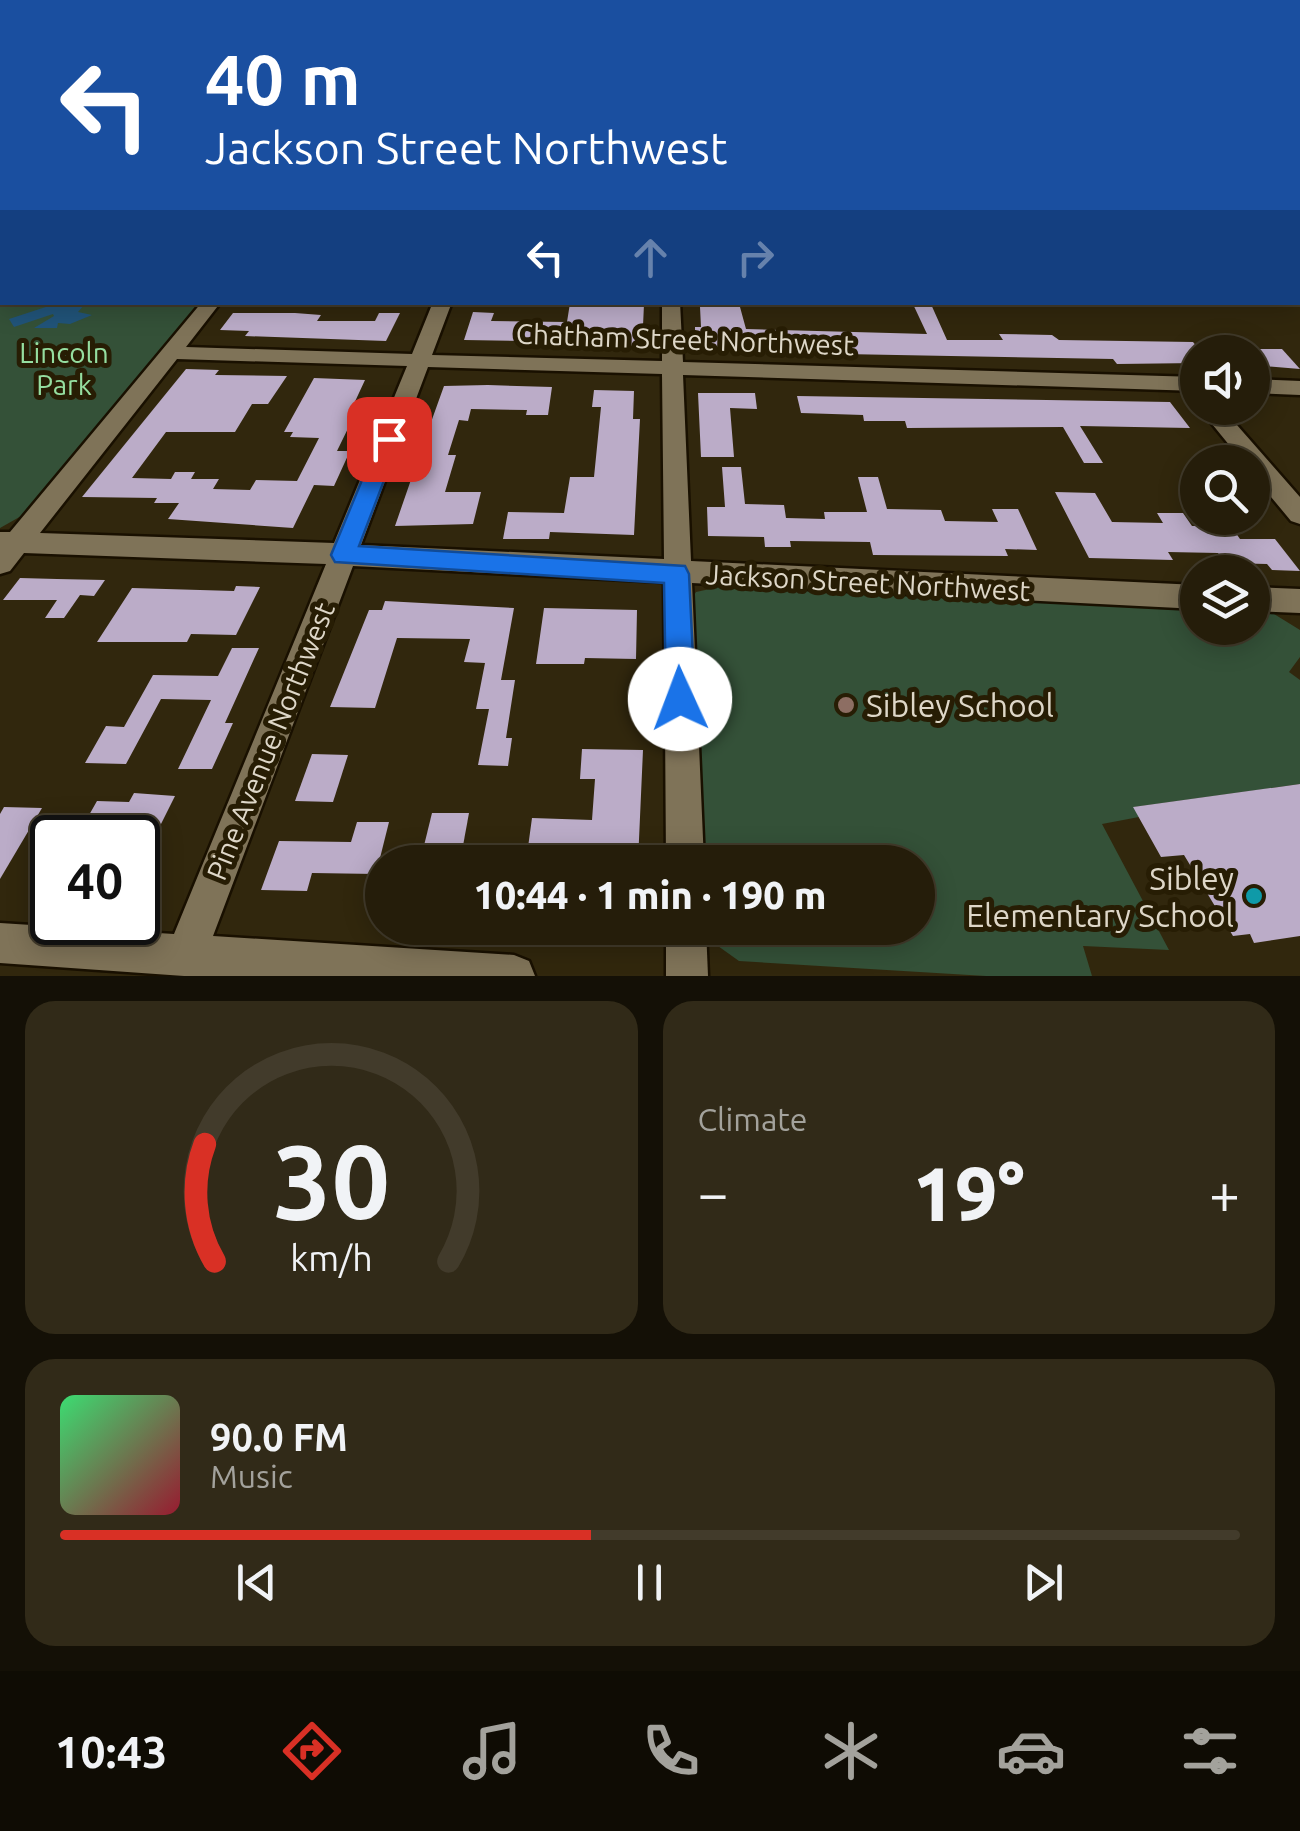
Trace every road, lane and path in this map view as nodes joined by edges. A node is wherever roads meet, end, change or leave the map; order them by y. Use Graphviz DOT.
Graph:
graph roads {
  1 [pos="210,305"];
  2 [pos="442,305"];
  3 [pos="671,305"];
  4 [pos="171,353"];
  5 [pos="420,360"];
  6 [pos="673,370"];
  7 [pos="1180,387"];
  8 [pos="1270,387"];
  9 [pos="1300,388"];
  10 [pos="1224,425"];
  11 [pos="1300,514"];
  12 [pos="6,549"];
  13 [pos="344,555"];
  14 [pos="676,574"];
  15 [pos="1180,595"];
  16 [pos="1270,600"];
  17 [pos="1300,601"];
  18 [pos="684,845"];
  19 [pos="0,944"];
  20 [pos="687,945"];
  21 [pos="184,956"];
  22 [pos="514,976"];
  23 [pos="688,976"];
  1 -- 4 [label="street"];
  2 -- 5 [label="street, Pine Avenue Northwest"];
  3 -- 6 [label="street"];
  4 -- 5 [label="street, Chatham Street Northwest"];
  4 -- 12 [label="street"];
  5 -- 6 [label="street, Chatham Street Northwest"];
  5 -- 13 [label="street, Pine Avenue Northwest"];
  6 -- 7 [label="street, Chatham Street Northwest"];
  6 -- 14 [label="street"];
  8 -- 9 [label="street"];
  10 -- 11 [label="street"];
  12 -- 13 [label="street, Jackson Street Northwest"];
  13 -- 14 [label="street, Jackson Street Northwest"];
  13 -- 21 [label="street, Pine Avenue Northwest"];
  14 -- 15 [label="street, Jackson Street Northwest"];
  14 -- 18 [label="street"];
  16 -- 17 [label="street"];
  19 -- 21 [label="street"];
  20 -- 23 [label="street"];
  21 -- 22 [label="street"];
}
